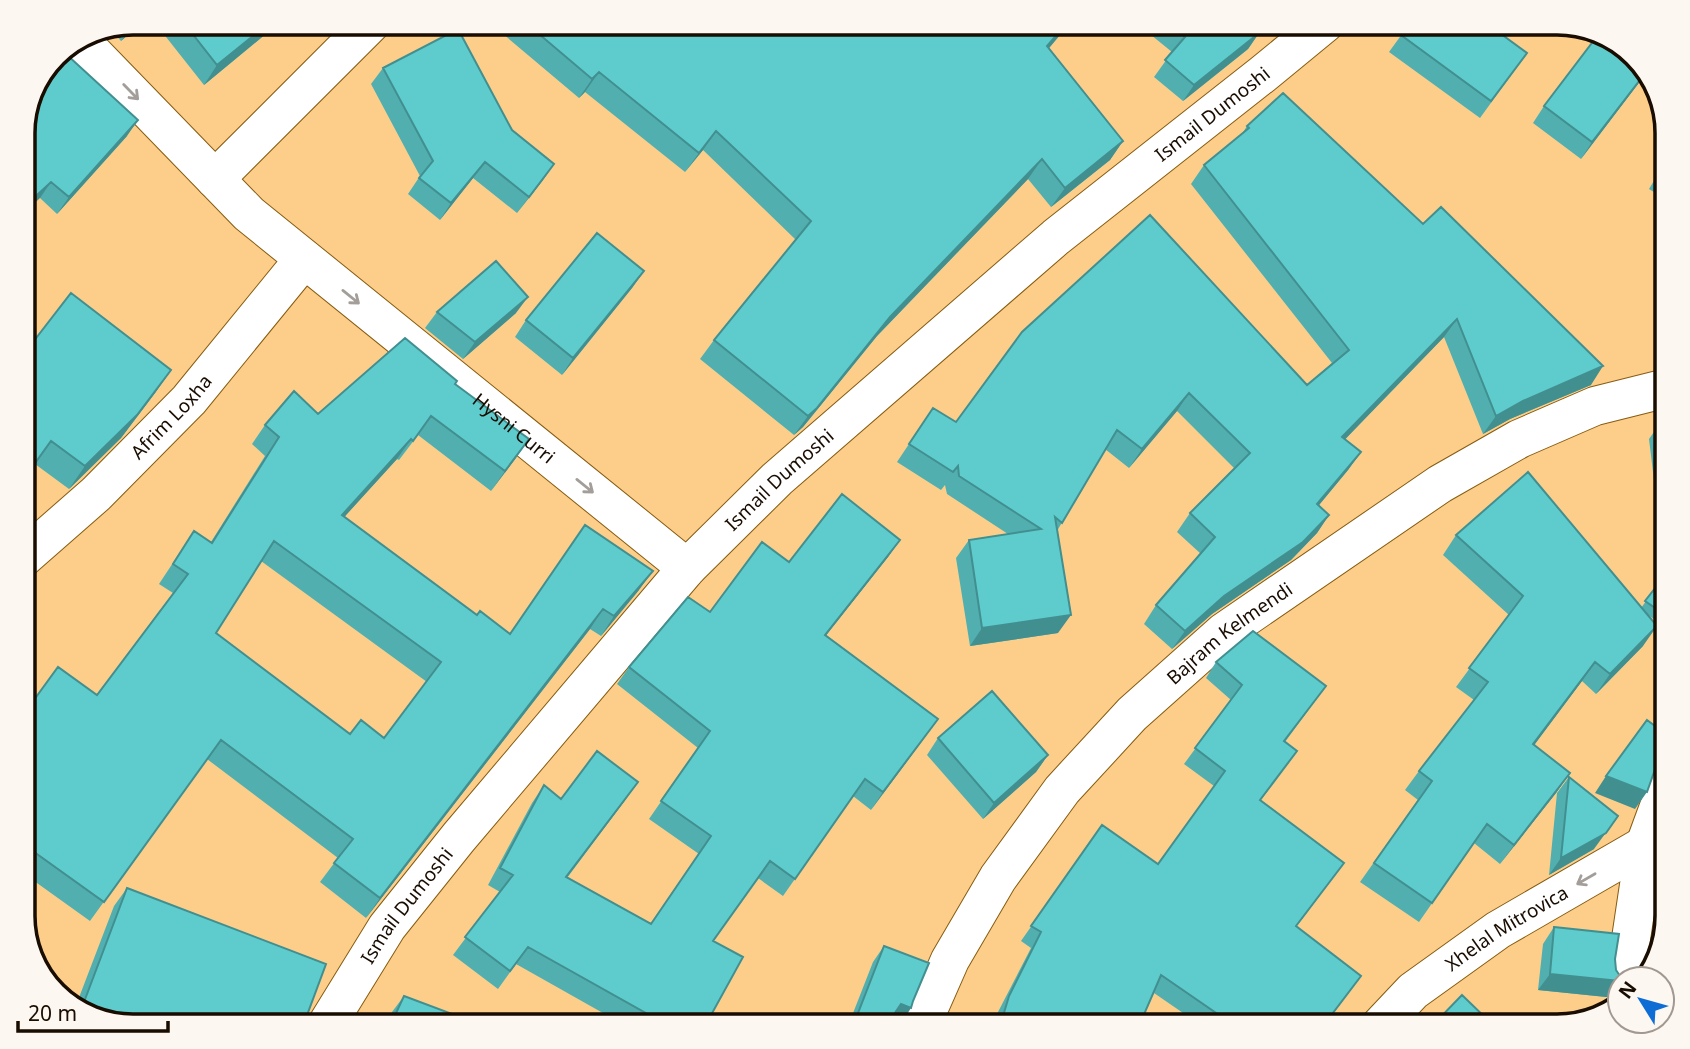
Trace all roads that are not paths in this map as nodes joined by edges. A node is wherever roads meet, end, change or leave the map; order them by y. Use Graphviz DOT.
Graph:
graph roads {
  1 [pos="360,35"];
  2 [pos="1310,35"];
  3 [pos="87,47"];
  4 [pos="215,179"];
  5 [pos="304,259"];
  6 [pos="1655,391"];
  7 [pos="35,547"];
  8 [pos="687,568"];
  9 [pos="1655,818"];
  10 [pos="1645,845"];
  11 [pos="1627,965"];
  12 [pos="333,1014"];
  13 [pos="926,1014"];
  14 [pos="1391,1014"];
  1 -- 4 [label="street"];
  2 -- 8 [label="street, Ismail Dumoshi"];
  3 -- 4 [label="street, Hysni Curri, one-way"];
  4 -- 5 [label="street, Hysni Curri"];
  5 -- 7 [label="street, Afrim Loxha"];
  5 -- 8 [label="street, Hysni Curri, one-way"];
  6 -- 13 [label="street, Bajram Kelmendi"];
  8 -- 12 [label="street, Ismail Dumoshi"];
  9 -- 10 [label="street"];
  10 -- 11 [label="street"];
  10 -- 14 [label="street, Xhelal Mitrovica, one-way"];
}
